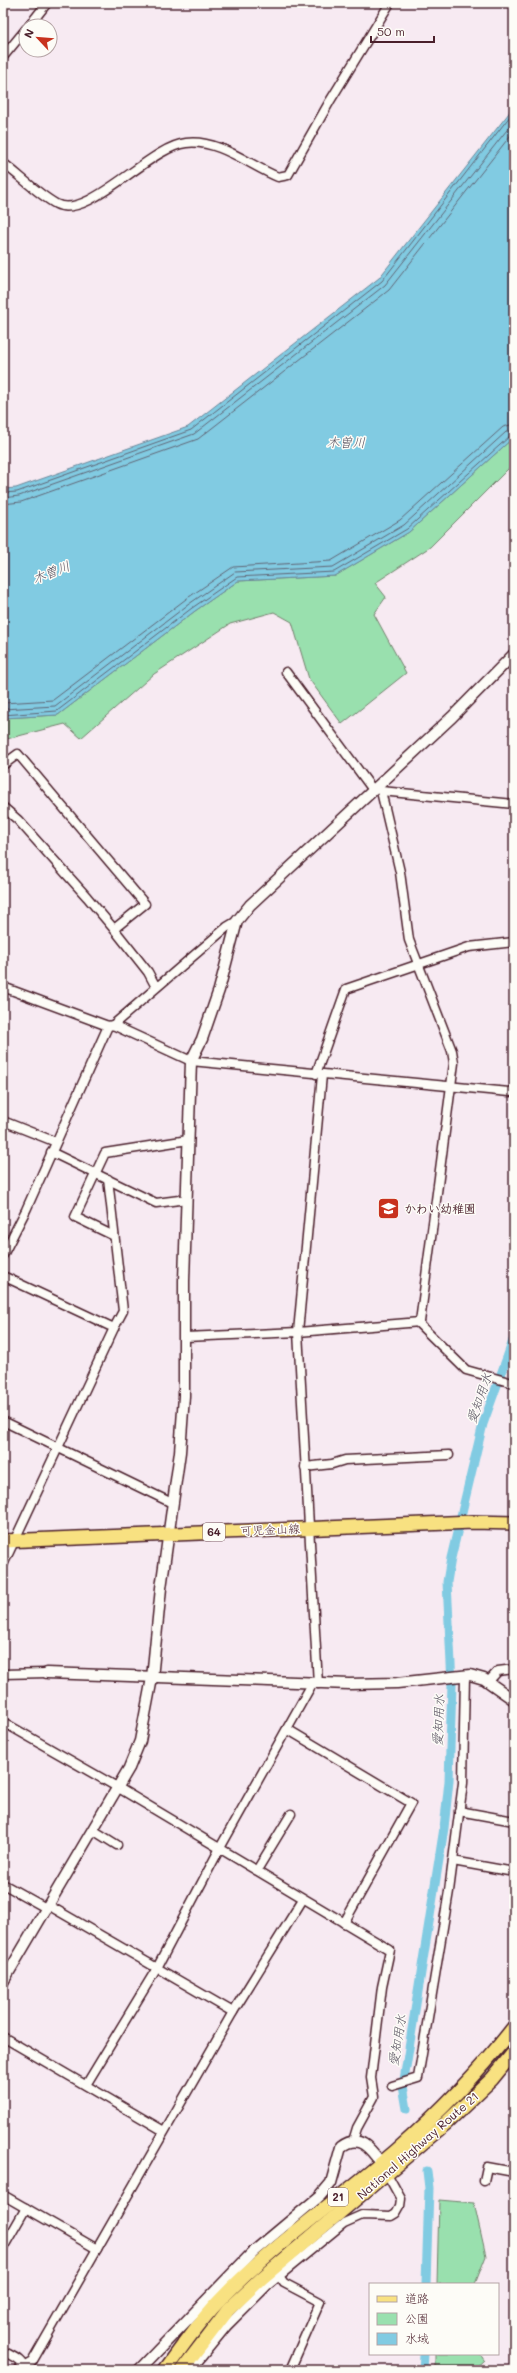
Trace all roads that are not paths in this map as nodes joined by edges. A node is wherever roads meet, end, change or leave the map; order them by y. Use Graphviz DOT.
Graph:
graph roads {
  1 [pos="47,3"];
  2 [pos="390,3"];
  3 [pos="35,18"];
  4 [pos="18,39"];
  5 [pos="3,57"];
  6 [pos="3,163"];
  7 [pos="514,654"];
  8 [pos="286,672"];
  9 [pos="3,765"];
  10 [pos="377,789"];
  11 [pos="514,804"];
  12 [pos="3,807"];
  13 [pos="237,922"];
  14 [pos="114,929"];
  15 [pos="514,942"];
  16 [pos="418,963"];
  17 [pos="3,987"];
  18 [pos="156,987"];
  19 [pos="111,1026"];
  20 [pos="192,1061"];
  21 [pos="319,1074"];
  22 [pos="449,1086"];
  23 [pos="514,1091"];
  24 [pos="3,1121"];
  25 [pos="188,1140"];
  26 [pos="56,1142"];
  27 [pos="50,1152"];
  28 [pos="95,1173"];
  29 [pos="108,1179"];
  30 [pos="187,1199"];
  31 [pos="114,1236"];
  32 [pos="3,1255"];
  33 [pos="3,1276"];
  34 [pos="417,1322"];
  35 [pos="114,1328"];
  36 [pos="298,1332"];
  37 [pos="185,1337"];
  38 [pos="508,1382"];
  39 [pos="3,1421"];
  40 [pos="60,1448"];
  41 [pos="449,1455"];
  42 [pos="305,1467"];
  43 [pos="172,1503"];
  44 [pos="514,1523"];
  45 [pos="308,1529"];
  46 [pos="168,1533"];
  47 [pos="9,1541"];
  48 [pos="3,1565"];
  49 [pos="514,1669"];
  50 [pos="47,1673"];
  51 [pos="3,1674"];
  52 [pos="463,1675"];
  53 [pos="152,1678"];
  54 [pos="488,1682"];
  55 [pos="315,1684"];
  56 [pos="514,1700"];
  57 [pos="3,1722"];
  58 [pos="287,1729"];
  59 [pos="118,1787"];
  60 [pos="459,1811"];
  61 [pos="291,1814"];
  62 [pos="514,1821"];
  63 [pos="93,1830"];
  64 [pos="117,1845"];
  65 [pos="220,1848"];
  66 [pos="453,1861"];
  67 [pos="257,1870"];
  68 [pos="514,1872"];
  69 [pos="3,1884"];
  70 [pos="303,1899"];
  71 [pos="47,1907"];
  72 [pos="344,1923"];
  73 [pos="157,1968"];
  74 [pos="3,1982"];
  75 [pos="233,2012"];
  76 [pos="514,2027"];
  77 [pos="3,2037"];
  78 [pos="514,2052"];
  79 [pos="86,2085"];
  80 [pos="394,2086"];
  81 [pos="164,2131"];
  82 [pos="354,2141"];
  83 [pos="384,2168"];
  84 [pos="514,2172"];
  85 [pos="484,2181"];
  86 [pos="3,2195"];
  87 [pos="26,2208"];
  88 [pos="3,2248"];
  89 [pos="97,2249"];
  90 [pos="280,2276"];
  91 [pos="3,2351"];
  92 [pos="22,2369"];
  93 [pos="139,2370"];
  94 [pos="165,2370"];
  95 [pos="182,2370"];
  96 [pos="191,2370"];
  97 [pos="290,2370"];
  1 -- 3 [label="street"];
  2 -- 6 [label="street"];
  4 -- 5 [label="street"];
  7 -- 10 [label="street"];
  8 -- 10 [label="street"];
  9 -- 14 [label="street"];
  10 -- 11 [label="street"];
  10 -- 13 [label="street"];
  10 -- 16 [label="street"];
  12 -- 14 [label="street"];
  13 -- 18 [label="street"];
  13 -- 20 [label="street"];
  14 -- 18 [label="street"];
  15 -- 16 [label="street"];
  16 -- 21 [label="street"];
  16 -- 22 [label="street"];
  17 -- 19 [label="street"];
  18 -- 19 [label="street"];
  19 -- 20 [label="street"];
  19 -- 26 [label="street"];
  20 -- 21 [label="street"];
  20 -- 25 [label="street"];
  21 -- 22 [label="street"];
  21 -- 36 [label="street"];
  22 -- 23 [label="street"];
  22 -- 34 [label="street"];
  24 -- 26 [label="street"];
  25 -- 28 [label="street"];
  25 -- 30 [label="street"];
  26 -- 27 [label="street"];
  27 -- 28 [label="street"];
  27 -- 32 [label="street"];
  28 -- 29 [label="street"];
  28 -- 31 [label="street"];
  29 -- 30 [label="street"];
  29 -- 31 [label="street"];
  30 -- 37 [label="street"];
  31 -- 35 [label="street"];
  33 -- 35 [label="street"];
  34 -- 36 [label="street"];
  34 -- 38 [label="street"];
  35 -- 40 [label="street"];
  36 -- 37 [label="street"];
  36 -- 42 [label="street"];
  37 -- 43 [label="street"];
  39 -- 40 [label="street"];
  40 -- 43 [label="street"];
  40 -- 47 [label="street"];
  41 -- 42 [label="street"];
  42 -- 45 [label="street"];
  43 -- 46 [label="street"];
  44 -- 45 [label="main road, 可児金山線 / 64"];
  45 -- 46 [label="main road, 可児金山線 / 64"];
  45 -- 55 [label="street"];
  46 -- 47 [label="main road, 可児金山線 / 64"];
  46 -- 53 [label="street"];
  47 -- 48 [label="street"];
  49 -- 54 [label="street"];
  50 -- 51 [label="street"];
  50 -- 53 [label="street"];
  52 -- 54 [label="street"];
  52 -- 55 [label="street"];
  52 -- 60 [label="street"];
  53 -- 55 [label="street"];
  53 -- 59 [label="street"];
  54 -- 56 [label="street"];
  55 -- 58 [label="street"];
  57 -- 59 [label="street"];
  58 -- 65 [label="street"];
  58 -- 72 [label="street"];
  59 -- 63 [label="street"];
  59 -- 65 [label="street"];
  60 -- 62 [label="street"];
  60 -- 66 [label="street"];
  61 -- 67 [label="street"];
  63 -- 64 [label="street"];
  63 -- 71 [label="street"];
  65 -- 67 [label="street"];
  65 -- 73 [label="street"];
  66 -- 68 [label="street"];
  66 -- 80 [label="street"];
  67 -- 70 [label="street"];
  69 -- 71 [label="street"];
  70 -- 72 [label="street"];
  70 -- 75 [label="street"];
  71 -- 73 [label="street"];
  71 -- 74 [label="street"];
  72 -- 82 [label="street"];
  73 -- 75 [label="street"];
  73 -- 79 [label="street"];
  75 -- 81 [label="street"];
  76 -- 83 [label="main road, National Highway Route 21 / 21"];
  77 -- 79 [label="street"];
  78 -- 83 [label="main road, National Highway Route 21 / 21"];
  79 -- 81 [label="street"];
  81 -- 89 [label="street"];
  82 -- 83 [label="street"];
  82 -- 93 [label="street"];
  83 -- 90 [label="street"];
  83 -- 94 [label="main road, National Highway Route 21 / 21"];
  83 -- 95 [label="main road, National Highway Route 21 / 21"];
  84 -- 85 [label="street"];
  86 -- 87 [label="street"];
  87 -- 88 [label="street"];
  87 -- 89 [label="street"];
  89 -- 92 [label="street"];
  90 -- 96 [label="street"];
  90 -- 97 [label="street"];
  91 -- 92 [label="street"];
}
